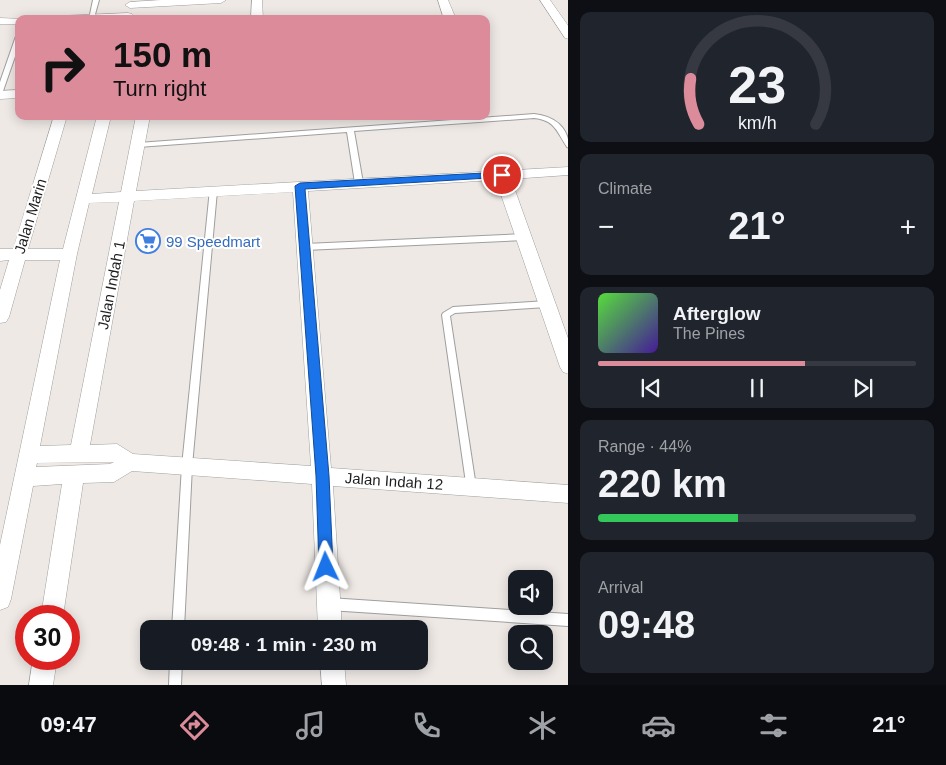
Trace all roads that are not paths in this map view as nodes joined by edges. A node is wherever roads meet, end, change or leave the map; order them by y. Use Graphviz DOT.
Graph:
graph roads {
  1 [pos="96,0"];
  2 [pos="204,0"];
  3 [pos="222,0"];
  4 [pos="257,0"];
  5 [pos="443,0"];
  6 [pos="545,0"];
  7 [pos="150,2"];
  8 [pos="130,10"];
  9 [pos="92,15"];
  10 [pos="106,15"];
  11 [pos="258,15"];
  12 [pos="449,15"];
  13 [pos="15,21"];
  14 [pos="0,22"];
  15 [pos="567,31"];
  16 [pos="15,44"];
  17 [pos="0,91"];
  18 [pos="15,94"];
  19 [pos="0,95"];
  20 [pos="60,120"];
  21 [pos="103,120"];
  22 [pos="142,120"];
  23 [pos="485,120"];
  24 [pos="490,120"];
  25 [pos="350,129"];
  26 [pos="138,145"];
  27 [pos="568,146"];
  28 [pos="568,171"];
  29 [pos="502,175"];
  30 [pos="359,183"];
  31 [pos="300,186"];
  32 [pos="213,191"];
  33 [pos="128,196"];
  34 [pos="83,198"];
  35 [pos="524,237"];
  36 [pos="305,247"];
  37 [pos="19,254"];
  38 [pos="69,254"];
  39 [pos="0,255"];
  40 [pos="547,304"];
  41 [pos="0,316"];
  42 [pos="568,368"];
  43 [pos="79,454"];
  44 [pos="28,456"];
  45 [pos="129,462"];
  46 [pos="186,466"];
  47 [pos="74,475"];
  48 [pos="322,476"];
  49 [pos="24,478"];
  50 [pos="471,487"];
  51 [pos="568,494"];
  52 [pos="0,598"];
  53 [pos="327,604"];
  54 [pos="54,605"];
  55 [pos="178,620"];
  56 [pos="329,620"];
  57 [pos="568,620"];
  58 [pos="43,670"];
  59 [pos="176,670"];
  60 [pos="333,670"];
  61 [pos="41,685"];
  62 [pos="175,685"];
  63 [pos="334,685"];
  1 -- 9 [label="lane"];
  2 -- 3 [label="street"];
  2 -- 7 [label="street"];
  4 -- 11 [label="street"];
  5 -- 12 [label="street"];
  6 -- 15 [label="street"];
  7 -- 8 [label="street"];
  8 -- 10 [label="street"];
  13 -- 14 [label="street"];
  16 -- 17 [label="lane"];
  18 -- 19 [label="street"];
  20 -- 37 [label="street, Jalan Marin"];
  21 -- 34 [label="street"];
  22 -- 26 [label="street, Jalan Indah 1"];
  23 -- 25 [label="lane"];
  24 -- 27 [label="lane"];
  25 -- 26 [label="lane"];
  25 -- 30 [label="lane"];
  26 -- 33 [label="street, Jalan Indah 1"];
  28 -- 29 [label="street"];
  29 -- 30 [label="street"];
  29 -- 35 [label="street"];
  30 -- 31 [label="street"];
  31 -- 32 [label="street"];
  31 -- 36 [label="street"];
  32 -- 33 [label="street"];
  32 -- 46 [label="lane"];
  33 -- 34 [label="street"];
  33 -- 43 [label="street, Jalan Indah 1"];
  34 -- 38 [label="street"];
  35 -- 36 [label="lane"];
  35 -- 40 [label="street"];
  36 -- 48 [label="street"];
  37 -- 38 [label="street"];
  37 -- 39 [label="street"];
  37 -- 41 [label="street, Jalan Marin"];
  38 -- 44 [label="street"];
  40 -- 42 [label="street"];
  40 -- 50 [label="lane"];
  43 -- 44 [label="street, Jalan Indah 12"];
  43 -- 45 [label="street, Jalan Indah 12"];
  44 -- 49 [label="street"];
  45 -- 46 [label="street, Jalan Indah 12"];
  45 -- 47 [label="street"];
  46 -- 48 [label="street, Jalan Indah 12"];
  46 -- 55 [label="lane"];
  47 -- 49 [label="street"];
  47 -- 54 [label="street"];
  48 -- 50 [label="street, Jalan Indah 12"];
  48 -- 53 [label="street"];
  49 -- 52 [label="street"];
  50 -- 51 [label="street, Jalan Indah 12"];
  53 -- 56 [label="street"];
  53 -- 57 [label="lane"];
  58 -- 61 [label="street"];
  59 -- 62 [label="lane"];
  60 -- 63 [label="street"];
}
